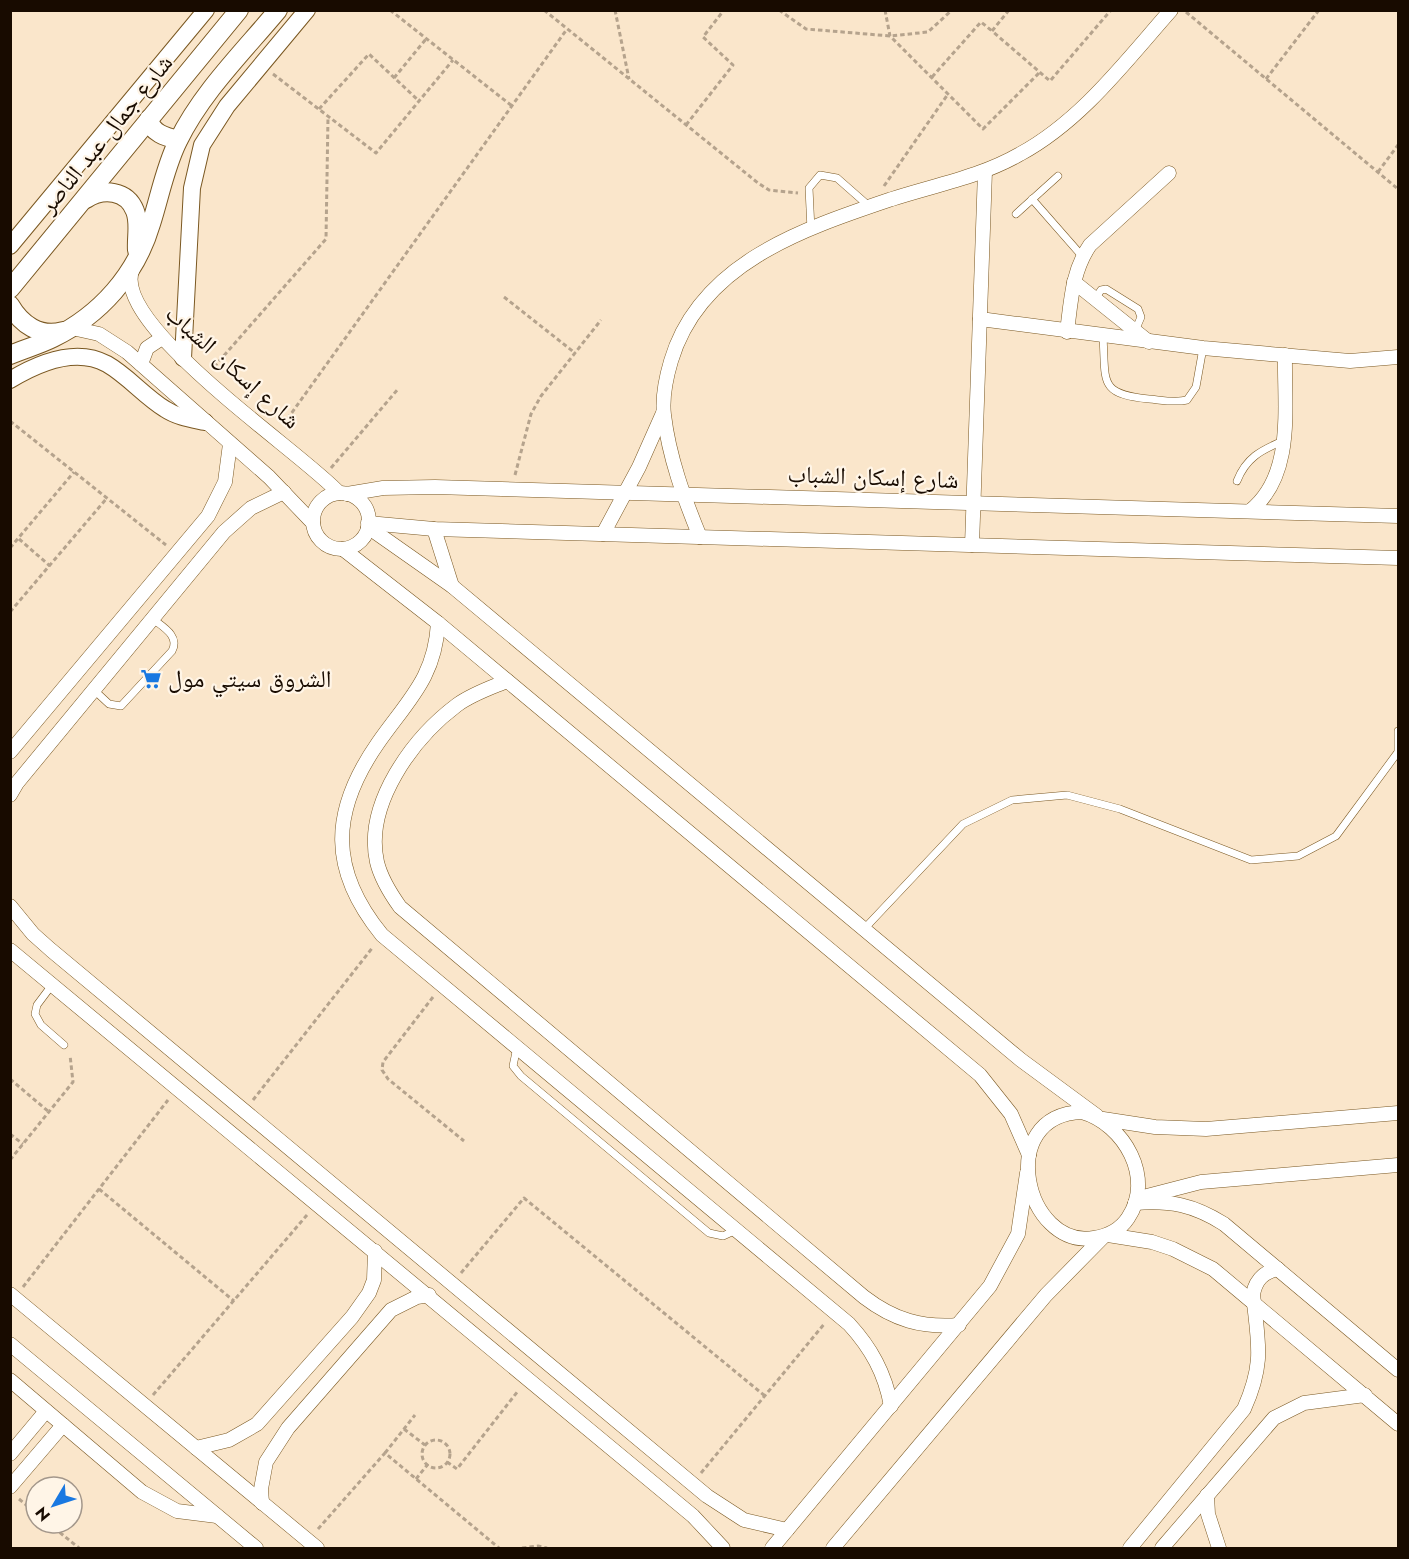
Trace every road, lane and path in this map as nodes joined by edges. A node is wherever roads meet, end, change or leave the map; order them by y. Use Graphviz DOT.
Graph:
graph roads {
  1 [pos="206,10"];
  2 [pos="238,10"];
  3 [pos="278,10"];
  4 [pos="308,10"];
  5 [pos="390,10"];
  6 [pos="544,10"];
  7 [pos="615,10"];
  8 [pos="724,10"];
  9 [pos="779,10"];
  10 [pos="885,10"];
  11 [pos="952,10"];
  12 [pos="1010,10"];
  13 [pos="1111,10"];
  14 [pos="1171,10"];
  15 [pos="1184,10"];
  16 [pos="1320,10"];
  17 [pos="567,29"];
  18 [pos="992,31"];
  19 [pos="890,36"];
  20 [pos="426,39"];
  21 [pos="453,60"];
  22 [pos="261,65"];
  23 [pos="1040,72"];
  24 [pos="394,78"];
  25 [pos="932,78"];
  26 [pos="629,79"];
  27 [pos="1266,79"];
  28 [pos="948,94"];
  29 [pos="419,101"];
  30 [pos="512,106"];
  31 [pos="319,109"];
  32 [pos="328,117"];
  33 [pos="149,118"];
  34 [pos="686,125"];
  35 [pos="178,140"];
  36 [pos="1398,144"];
  37 [pos="985,171"];
  38 [pos="1378,172"];
  39 [pos="1169,173"];
  40 [pos="1058,176"];
  41 [pos="1398,189"];
  42 [pos="808,194"];
  43 [pos="1032,199"];
  44 [pos="82,202"];
  45 [pos="870,207"];
  46 [pos="1016,214"];
  47 [pos="811,230"];
  48 [pos="10,246"];
  49 [pos="1082,256"];
  50 [pos="138,258"];
  51 [pos="1074,282"];
  52 [pos="10,289"];
  53 [pos="504,297"];
  54 [pos="10,305"];
  55 [pos="601,320"];
  56 [pos="980,320"];
  57 [pos="72,327"];
  58 [pos="1067,332"];
  59 [pos="1103,337"];
  60 [pos="162,339"];
  61 [pos="1151,343"];
  62 [pos="1203,348"];
  63 [pos="575,352"];
  64 [pos="10,355"];
  65 [pos="1285,355"];
  66 [pos="1398,357"];
  67 [pos="183,358"];
  68 [pos="141,364"];
  69 [pos="205,377"];
  70 [pos="10,380"];
  71 [pos="398,389"];
  72 [pos="663,413"];
  73 [pos="10,421"];
  74 [pos="205,422"];
  75 [pos="274,438"];
  76 [pos="1283,441"];
  77 [pos="230,444"];
  78 [pos="74,472"];
  79 [pos="324,476"];
  80 [pos="1238,481"];
  81 [pos="512,489"];
  82 [pos="284,492"];
  83 [pos="626,492"];
  84 [pos="343,493"];
  85 [pos="684,494"];
  86 [pos="107,498"];
  87 [pos="974,503"];
  88 [pos="1250,511"];
  89 [pos="1398,516"];
  90 [pos="313,523"];
  91 [pos="368,525"];
  92 [pos="434,529"];
  93 [pos="603,534"];
  94 [pos="700,537"];
  95 [pos="19,539"];
  96 [pos="972,545"];
  97 [pos="10,548"];
  98 [pos="344,549"];
  99 [pos="177,553"];
  100 [pos="1398,558"];
  101 [pos="50,566"];
  102 [pos="452,586"];
  103 [pos="10,612"];
  104 [pos="153,619"];
  105 [pos="438,623"];
  106 [pos="507,681"];
  107 [pos="94,690"];
  108 [pos="1398,731"];
  109 [pos="10,752"];
  110 [pos="1398,752"];
  111 [pos="10,795"];
  112 [pos="10,906"];
  113 [pos="865,928"];
  114 [pos="382,935"];
  115 [pos="10,950"];
  116 [pos="52,985"];
  117 [pos="442,985"];
  118 [pos="64,1045"];
  119 [pos="517,1047"];
  120 [pos="10,1079"];
  121 [pos="177,1088"];
  122 [pos="245,1111"];
  123 [pos="49,1112"];
  124 [pos="1398,1113"];
  125 [pos="1100,1118"];
  126 [pos="10,1134"];
  127 [pos="464,1141"];
  128 [pos="23,1144"];
  129 [pos="1029,1155"];
  130 [pos="10,1160"];
  131 [pos="1398,1165"];
  132 [pos="1027,1173"];
  133 [pos="99,1188"];
  134 [pos="1136,1201"];
  135 [pos="317,1204"];
  136 [pos="736,1230"];
  137 [pos="1106,1236"];
  138 [pos="375,1251"];
  139 [pos="1278,1269"];
  140 [pos="452,1284"];
  141 [pos="429,1295"];
  142 [pos="12,1296"];
  143 [pos="234,1301"];
  144 [pos="1254,1302"];
  145 [pos="834,1312"];
  146 [pos="959,1325"];
  147 [pos="10,1344"];
  148 [pos="1398,1370"];
  149 [pos="529,1378"];
  150 [pos="10,1380"];
  151 [pos="1365,1395"];
  152 [pos="765,1396"];
  153 [pos="144,1405"];
  154 [pos="891,1406"];
  155 [pos="46,1411"];
  156 [pos="415,1415"];
  157 [pos="1398,1424"];
  158 [pos="63,1425"];
  159 [pos="1232,1427"];
  160 [pos="404,1429"];
  161 [pos="1250,1442"];
  162 [pos="425,1445"];
  163 [pos="196,1448"];
  164 [pos="385,1453"];
  165 [pos="10,1454"];
  166 [pos="447,1462"];
  167 [pos="428,1464"];
  168 [pos="416,1479"];
  169 [pos="692,1484"];
  170 [pos="10,1490"];
  171 [pos="1207,1495"];
  172 [pos="24,1502"];
  173 [pos="262,1503"];
  174 [pos="217,1516"];
  175 [pos="788,1530"];
  176 [pos="63,1535"];
  177 [pos="843,1542"];
  178 [pos="313,1545"];
  179 [pos="79,1548"];
  180 [pos="256,1548"];
  181 [pos="499,1548"];
  182 [pos="522,1548"];
  183 [pos="548,1548"];
  184 [pos="723,1548"];
  185 [pos="772,1548"];
  186 [pos="833,1548"];
  187 [pos="1130,1548"];
  188 [pos="1162,1548"];
  189 [pos="1219,1548"];
  1 -- 48 [label="street"];
  2 -- 33 [label="main road, شارع جمال عبد الناصر"];
  3 -- 35 [label="main road"];
  4 -- 22 [label="street"];
  5 -- 20 [label="path"];
  6 -- 17 [label="path"];
  7 -- 26 [label="path"];
  8 -- 34 [label="path"];
  9 -- 19 [label="path"];
  10 -- 19 [label="path"];
  11 -- 19 [label="path"];
  12 -- 18 [label="path"];
  13 -- 23 [label="path"];
  14 -- 37 [label="street"];
  15 -- 27 [label="path"];
  16 -- 27 [label="path"];
  17 -- 26 [label="path"];
  17 -- 30 [label="path"];
  18 -- 23 [label="path"];
  18 -- 25 [label="path"];
  19 -- 25 [label="path"];
  20 -- 21 [label="path"];
  20 -- 24 [label="path"];
  21 -- 29 [label="path"];
  21 -- 30 [label="path"];
  22 -- 31 [label="path"];
  22 -- 67 [label="street"];
  23 -- 28 [label="path"];
  24 -- 29 [label="path"];
  24 -- 31 [label="path"];
  25 -- 28 [label="path"];
  26 -- 34 [label="path"];
  27 -- 38 [label="path"];
  28 -- 45 [label="path"];
  29 -- 32 [label="path"];
  30 -- 75 [label="path"];
  31 -- 32 [label="path"];
  32 -- 69 [label="path"];
  33 -- 35 [label="main road"];
  33 -- 44 [label="main road, شارع جمال عبد الناصر"];
  34 -- 42 [label="path"];
  35 -- 50 [label="main road"];
  36 -- 38 [label="path"];
  37 -- 45 [label="street"];
  37 -- 56 [label="street"];
  38 -- 41 [label="path"];
  39 -- 49 [label="street"];
  40 -- 43 [label="lane"];
  42 -- 45 [label="lane"];
  42 -- 47 [label="lane"];
  43 -- 46 [label="lane"];
  43 -- 49 [label="lane"];
  44 -- 50 [label="main road"];
  44 -- 52 [label="main road, شارع جمال عبد الناصر"];
  45 -- 47 [label="street"];
  47 -- 72 [label="street"];
  49 -- 51 [label="street"];
  50 -- 57 [label="main road"];
  50 -- 60 [label="street, شارع إسكان الشباب"];
  51 -- 58 [label="street"];
  51 -- 61 [label="street"];
  53 -- 63 [label="path"];
  54 -- 57 [label="main road"];
  55 -- 63 [label="path"];
  56 -- 58 [label="street"];
  56 -- 87 [label="street"];
  57 -- 64 [label="main road"];
  57 -- 68 [label="street"];
  58 -- 59 [label="street"];
  59 -- 61 [label="street"];
  59 -- 62 [label="lane"];
  60 -- 67 [label="street, شارع إسكان الشباب"];
  60 -- 68 [label="street"];
  61 -- 62 [label="street"];
  62 -- 65 [label="street"];
  63 -- 81 [label="path"];
  65 -- 66 [label="street"];
  65 -- 76 [label="street"];
  67 -- 69 [label="street, شارع إسكان الشباب"];
  68 -- 74 [label="street"];
  69 -- 75 [label="street, شارع إسكان الشباب"];
  70 -- 74 [label="street"];
  71 -- 79 [label="path"];
  72 -- 83 [label="street"];
  72 -- 85 [label="street"];
  73 -- 78 [label="path"];
  74 -- 77 [label="street"];
  75 -- 79 [label="street, شارع إسكان الشباب"];
  76 -- 80 [label="lane"];
  76 -- 88 [label="street"];
  77 -- 82 [label="street"];
  77 -- 99 [label="street"];
  78 -- 86 [label="path"];
  78 -- 95 [label="path"];
  79 -- 84 [label="street, شارع إسكان الشباب"];
  81 -- 83 [label="street, شارع إسكان الشباب"];
  81 -- 84 [label="street, شارع إسكان الشباب"];
  82 -- 90 [label="street"];
  82 -- 104 [label="street"];
  83 -- 85 [label="street, شارع إسكان الشباب"];
  83 -- 93 [label="street"];
  84 -- 90 [label="street"];
  84 -- 91 [label="street"];
  85 -- 87 [label="street, شارع إسكان الشباب"];
  85 -- 94 [label="street"];
  86 -- 99 [label="path"];
  86 -- 101 [label="path"];
  87 -- 88 [label="street, شارع إسكان الشباب"];
  87 -- 96 [label="street"];
  88 -- 89 [label="street, شارع إسكان الشباب"];
  90 -- 98 [label="street"];
  91 -- 92 [label="street"];
  91 -- 98 [label="street"];
  91 -- 102 [label="street"];
  92 -- 93 [label="street"];
  92 -- 102 [label="street"];
  93 -- 94 [label="street"];
  94 -- 96 [label="street"];
  95 -- 97 [label="path"];
  95 -- 101 [label="path"];
  96 -- 100 [label="street"];
  98 -- 105 [label="street"];
  99 -- 109 [label="street"];
  101 -- 103 [label="path"];
  102 -- 113 [label="street"];
  104 -- 107 [label="street"];
  104 -- 107 [label="lane"];
  105 -- 106 [label="street"];
  105 -- 114 [label="street"];
  106 -- 129 [label="street"];
  106 -- 146 [label="street"];
  107 -- 111 [label="street"];
  108 -- 110 [label="lane"];
  110 -- 113 [label="lane"];
  112 -- 122 [label="street"];
  113 -- 125 [label="street"];
  114 -- 117 [label="street"];
  114 -- 122 [label="path"];
  115 -- 116 [label="street"];
  116 -- 118 [label="lane"];
  116 -- 121 [label="street"];
  117 -- 119 [label="street"];
  117 -- 127 [label="path"];
  118 -- 123 [label="path"];
  119 -- 136 [label="street"];
  119 -- 136 [label="lane"];
  120 -- 123 [label="path"];
  121 -- 133 [label="path"];
  121 -- 135 [label="street"];
  122 -- 140 [label="street"];
  123 -- 128 [label="path"];
  124 -- 125 [label="street"];
  125 -- 129 [label="street"];
  125 -- 134 [label="street"];
  126 -- 128 [label="path"];
  128 -- 130 [label="path"];
  129 -- 132 [label="street"];
  131 -- 134 [label="street"];
  132 -- 137 [label="street"];
  132 -- 146 [label="street"];
  133 -- 142 [label="path"];
  133 -- 143 [label="path"];
  134 -- 137 [label="street"];
  134 -- 139 [label="street"];
  135 -- 138 [label="street"];
  135 -- 143 [label="path"];
  136 -- 145 [label="street"];
  137 -- 144 [label="street"];
  137 -- 177 [label="street"];
  138 -- 141 [label="street"];
  138 -- 163 [label="street"];
  139 -- 144 [label="street"];
  139 -- 148 [label="street"];
  140 -- 152 [label="path"];
  140 -- 169 [label="street"];
  141 -- 149 [label="street"];
  141 -- 173 [label="street"];
  142 -- 153 [label="street"];
  143 -- 153 [label="path"];
  144 -- 151 [label="street"];
  144 -- 159 [label="street"];
  145 -- 152 [label="path"];
  145 -- 154 [label="street"];
  146 -- 154 [label="street"];
  147 -- 174 [label="street"];
  149 -- 166 [label="path"];
  149 -- 184 [label="street"];
  150 -- 155 [label="street"];
  151 -- 157 [label="street"];
  151 -- 161 [label="street"];
  152 -- 169 [label="path"];
  153 -- 163 [label="street"];
  154 -- 175 [label="street"];
  155 -- 158 [label="street"];
  155 -- 165 [label="street"];
  156 -- 160 [label="path"];
  158 -- 170 [label="street"];
  158 -- 174 [label="street"];
  159 -- 161 [label="street"];
  159 -- 187 [label="street"];
  160 -- 162 [label="path"];
  160 -- 164 [label="path"];
  161 -- 171 [label="street"];
  162 -- 166 [label="path"];
  162 -- 167 [label="path"];
  163 -- 173 [label="street"];
  164 -- 168 [label="path"];
  164 -- 178 [label="path"];
  166 -- 167 [label="path"];
  167 -- 168 [label="path"];
  168 -- 181 [label="path"];
  169 -- 175 [label="street"];
  170 -- 172 [label="path"];
  171 -- 188 [label="street"];
  171 -- 189 [label="street"];
  173 -- 178 [label="street"];
  174 -- 180 [label="street"];
  175 -- 185 [label="street"];
  176 -- 179 [label="path"];
  177 -- 186 [label="street"];
  182 -- 183 [label="path"];
}
